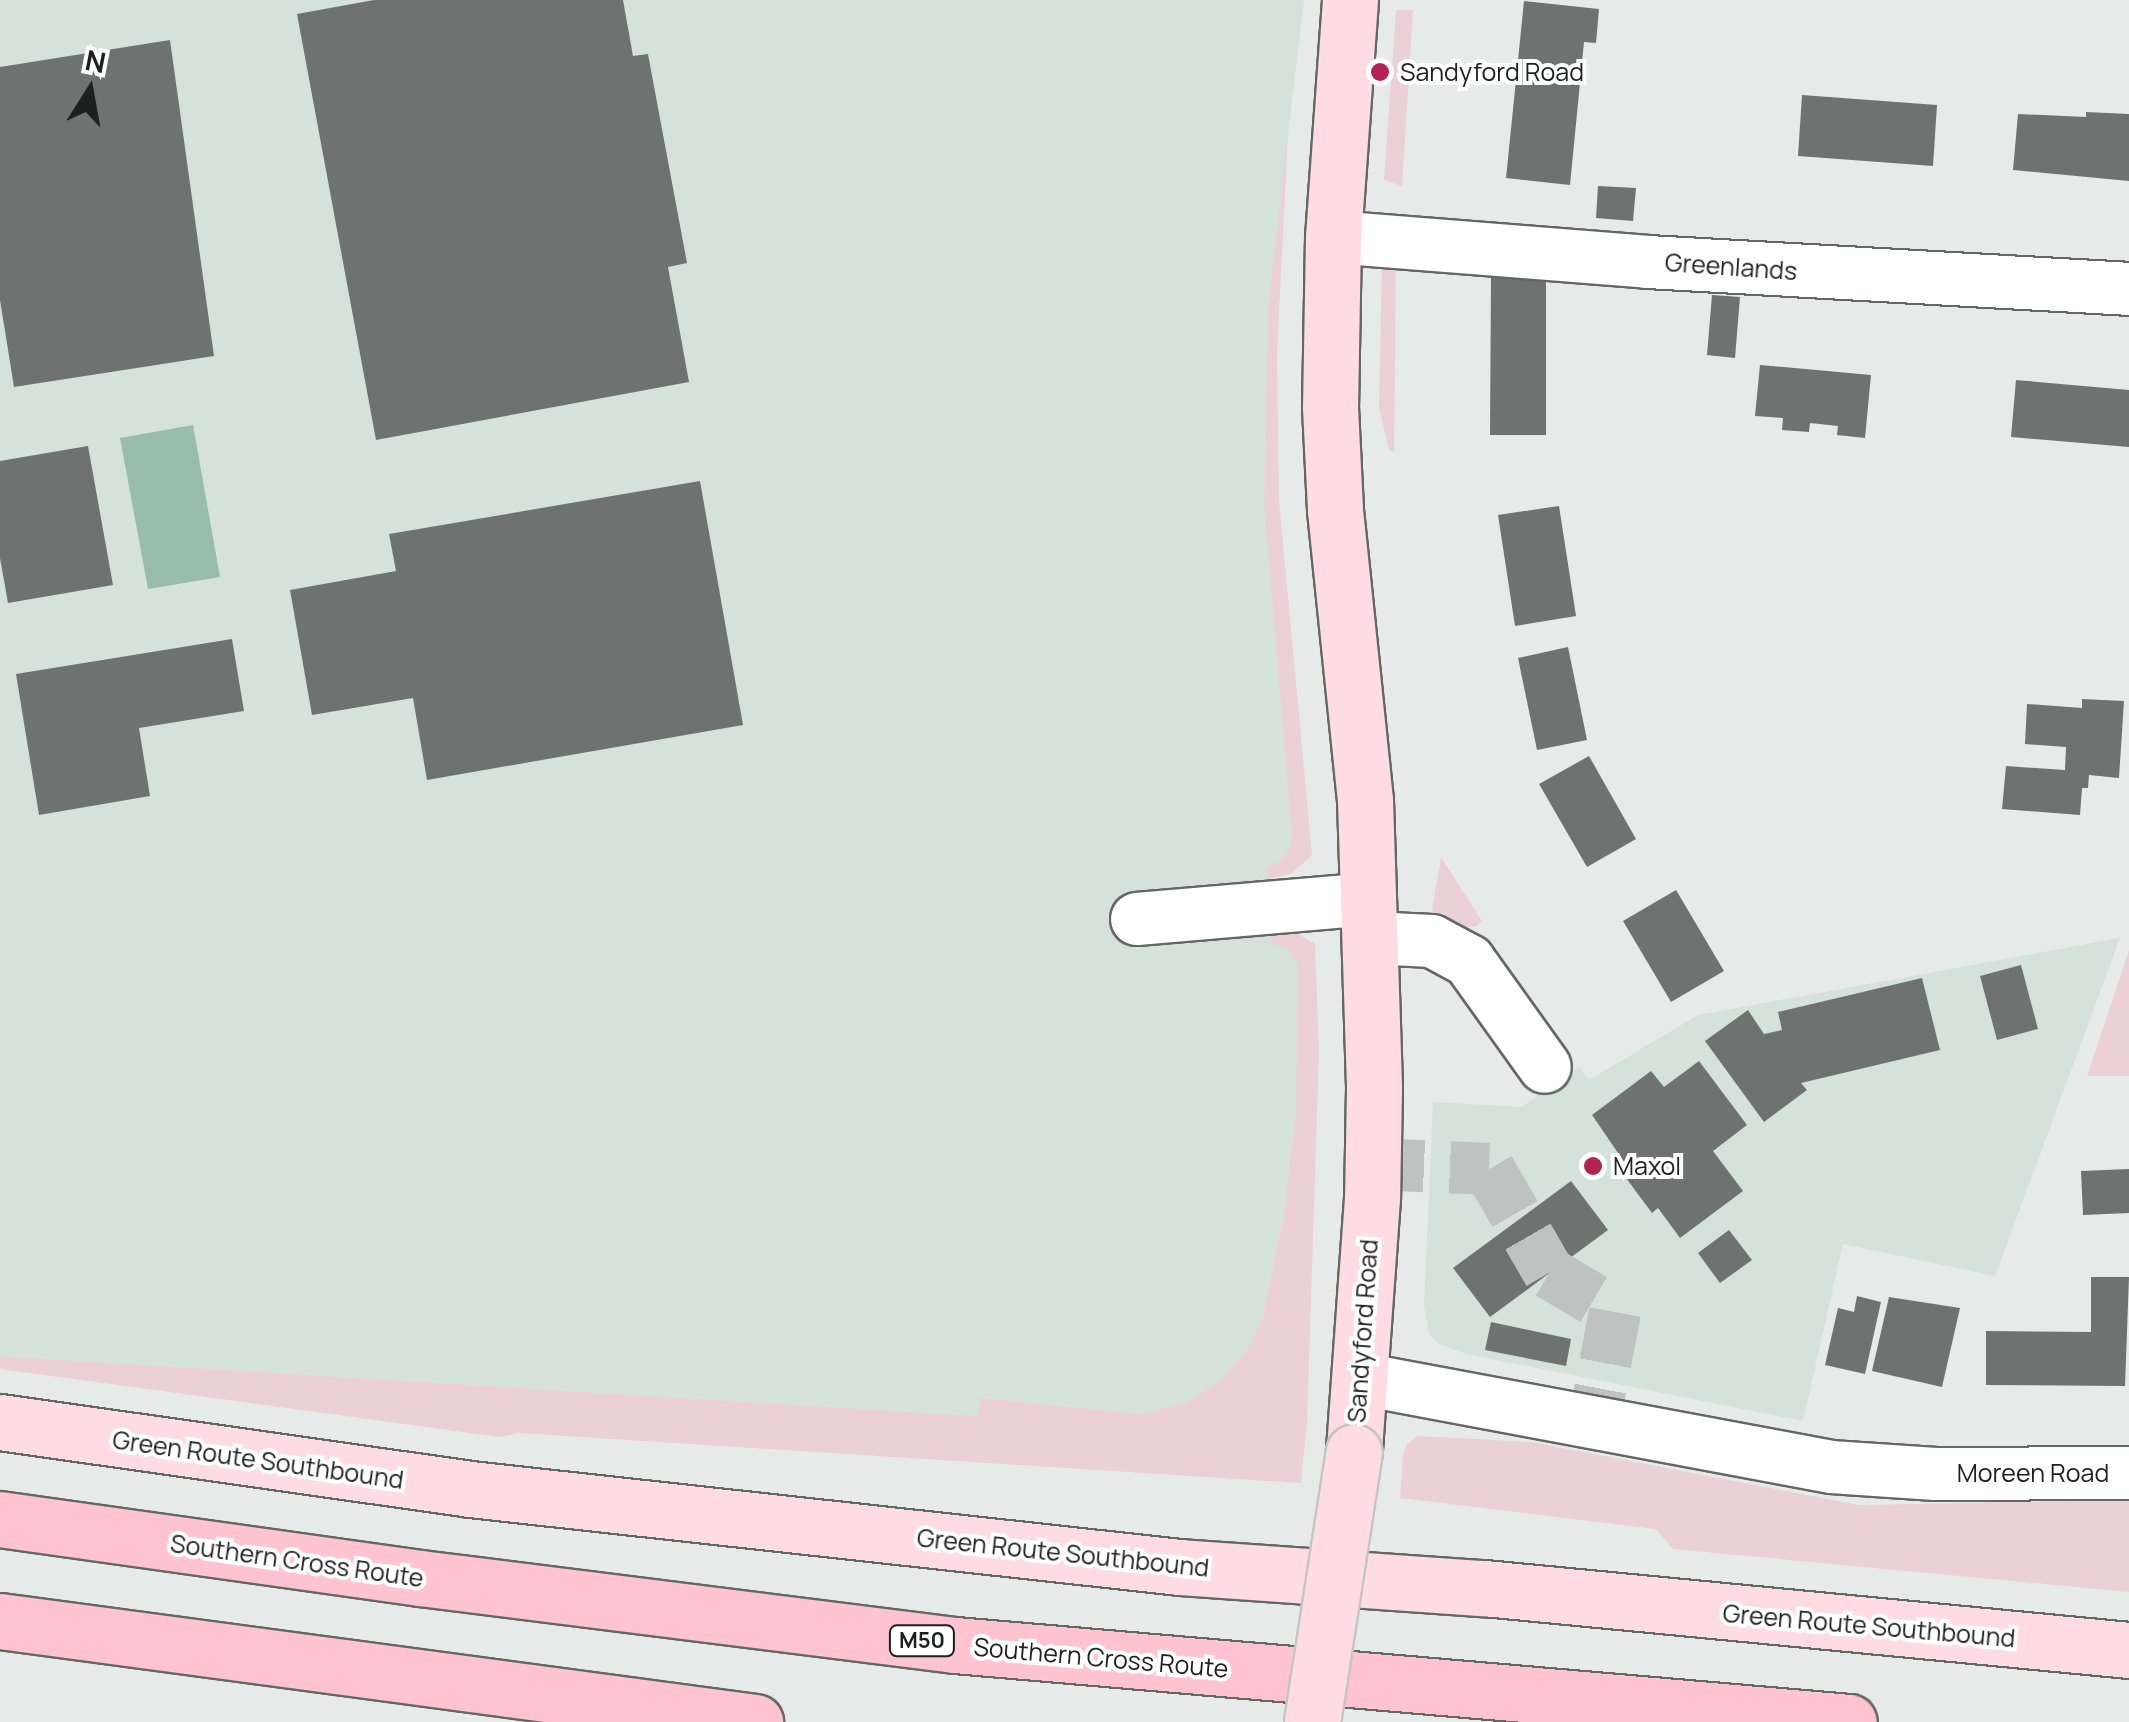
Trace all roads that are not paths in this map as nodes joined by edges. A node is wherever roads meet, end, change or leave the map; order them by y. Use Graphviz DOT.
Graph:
graph roads {
  1 [pos="1350,0"];
  2 [pos="1333,237"];
  3 [pos="2129,289"];
  4 [pos="1370,918"];
  5 [pos="1137,919"];
  6 [pos="1545,1067"];
  7 [pos="1361,1379"];
  8 [pos="0,1422"];
  9 [pos="2129,1473"];
  10 [pos="0,1519"];
  11 [pos="0,1622"];
  12 [pos="2129,1650"];
  13 [pos="755,1722"];
  14 [pos="1312,1722"];
  15 [pos="1849,1722"];
  1 -- 2 [label="main road, Sandyford Road"];
  2 -- 3 [label="street, Greenlands"];
  2 -- 4 [label="main road, Sandyford Road"];
  4 -- 5 [label="street"];
  4 -- 6 [label="street"];
  4 -- 7 [label="main road, Sandyford Road"];
  7 -- 9 [label="street, Moreen Road"];
  7 -- 14 [label="main road, Sandyford Road, bridge"];
  8 -- 12 [label="main road, Green Route Southbound"];
  10 -- 15 [label="highway, Southern Cross Route / M50"];
  11 -- 13 [label="highway"];
}
